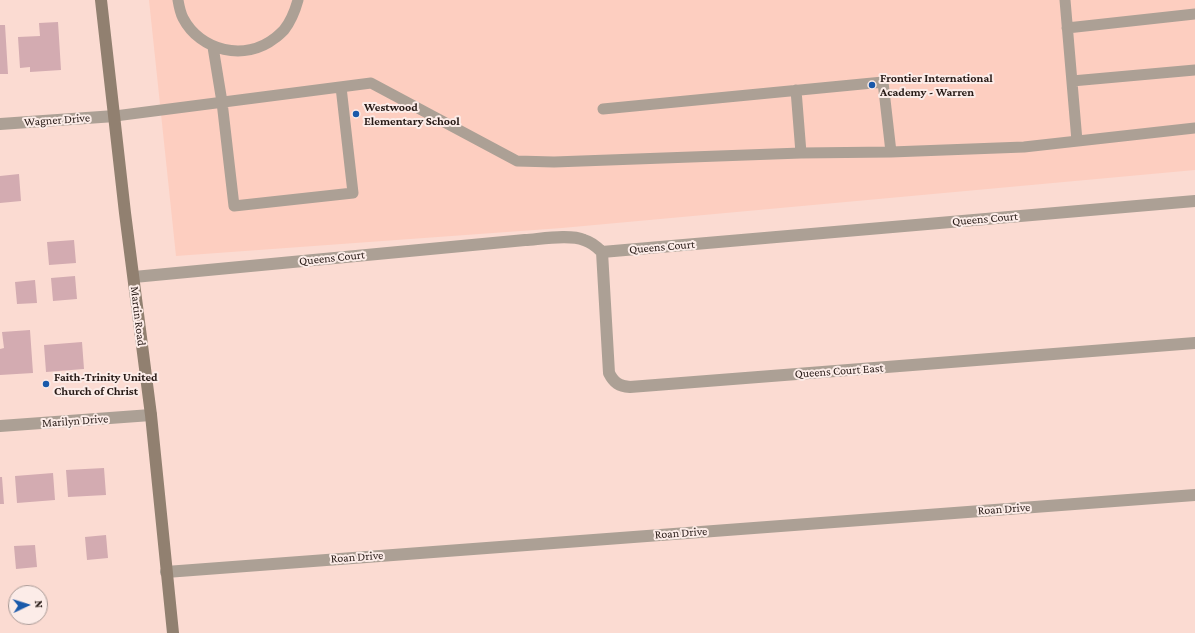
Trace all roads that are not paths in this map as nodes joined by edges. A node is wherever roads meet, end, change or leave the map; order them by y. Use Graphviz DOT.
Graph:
graph roads {
  1 [pos="101,0"];
  2 [pos="178,0"];
  3 [pos="298,0"];
  4 [pos="1065,0"];
  5 [pos="1195,14"];
  6 [pos="1068,28"];
  7 [pos="213,46"];
  8 [pos="1195,70"];
  9 [pos="1072,81"];
  10 [pos="341,87"];
  11 [pos="796,90"];
  12 [pos="222,102"];
  13 [pos="603,109"];
  14 [pos="114,116"];
  15 [pos="0,124"];
  16 [pos="1195,128"];
  17 [pos="1077,141"];
  18 [pos="891,152"];
  19 [pos="801,153"];
  20 [pos="1195,200"];
  21 [pos="602,252"];
  22 [pos="134,277"];
  23 [pos="1195,343"];
  24 [pos="151,415"];
  25 [pos="0,426"];
  26 [pos="1195,495"];
  27 [pos="166,572"];
  28 [pos="173,633"];
  1 -- 14 [label="street, Martin Road"];
  2 -- 7 [label="lane"];
  3 -- 7 [label="lane"];
  4 -- 6 [label="lane"];
  5 -- 6 [label="lane"];
  6 -- 9 [label="lane"];
  7 -- 12 [label="lane"];
  8 -- 9 [label="lane"];
  9 -- 17 [label="lane"];
  10 -- 12 [label="lane"];
  10 -- 12 [label="lane"];
  10 -- 19 [label="lane"];
  11 -- 13 [label="lane"];
  11 -- 18 [label="lane"];
  11 -- 19 [label="lane"];
  12 -- 14 [label="lane"];
  14 -- 15 [label="street, Wagner Drive"];
  14 -- 22 [label="street, Martin Road"];
  16 -- 17 [label="lane"];
  17 -- 18 [label="lane"];
  18 -- 19 [label="lane"];
  20 -- 21 [label="street, Queens Court"];
  21 -- 22 [label="street, Queens Court"];
  21 -- 23 [label="street, Queens Court East"];
  22 -- 24 [label="street, Martin Road"];
  24 -- 25 [label="street, Marilyn Drive"];
  24 -- 27 [label="street, Martin Road"];
  26 -- 27 [label="street, Roan Drive"];
  27 -- 28 [label="street, Martin Road"];
}
